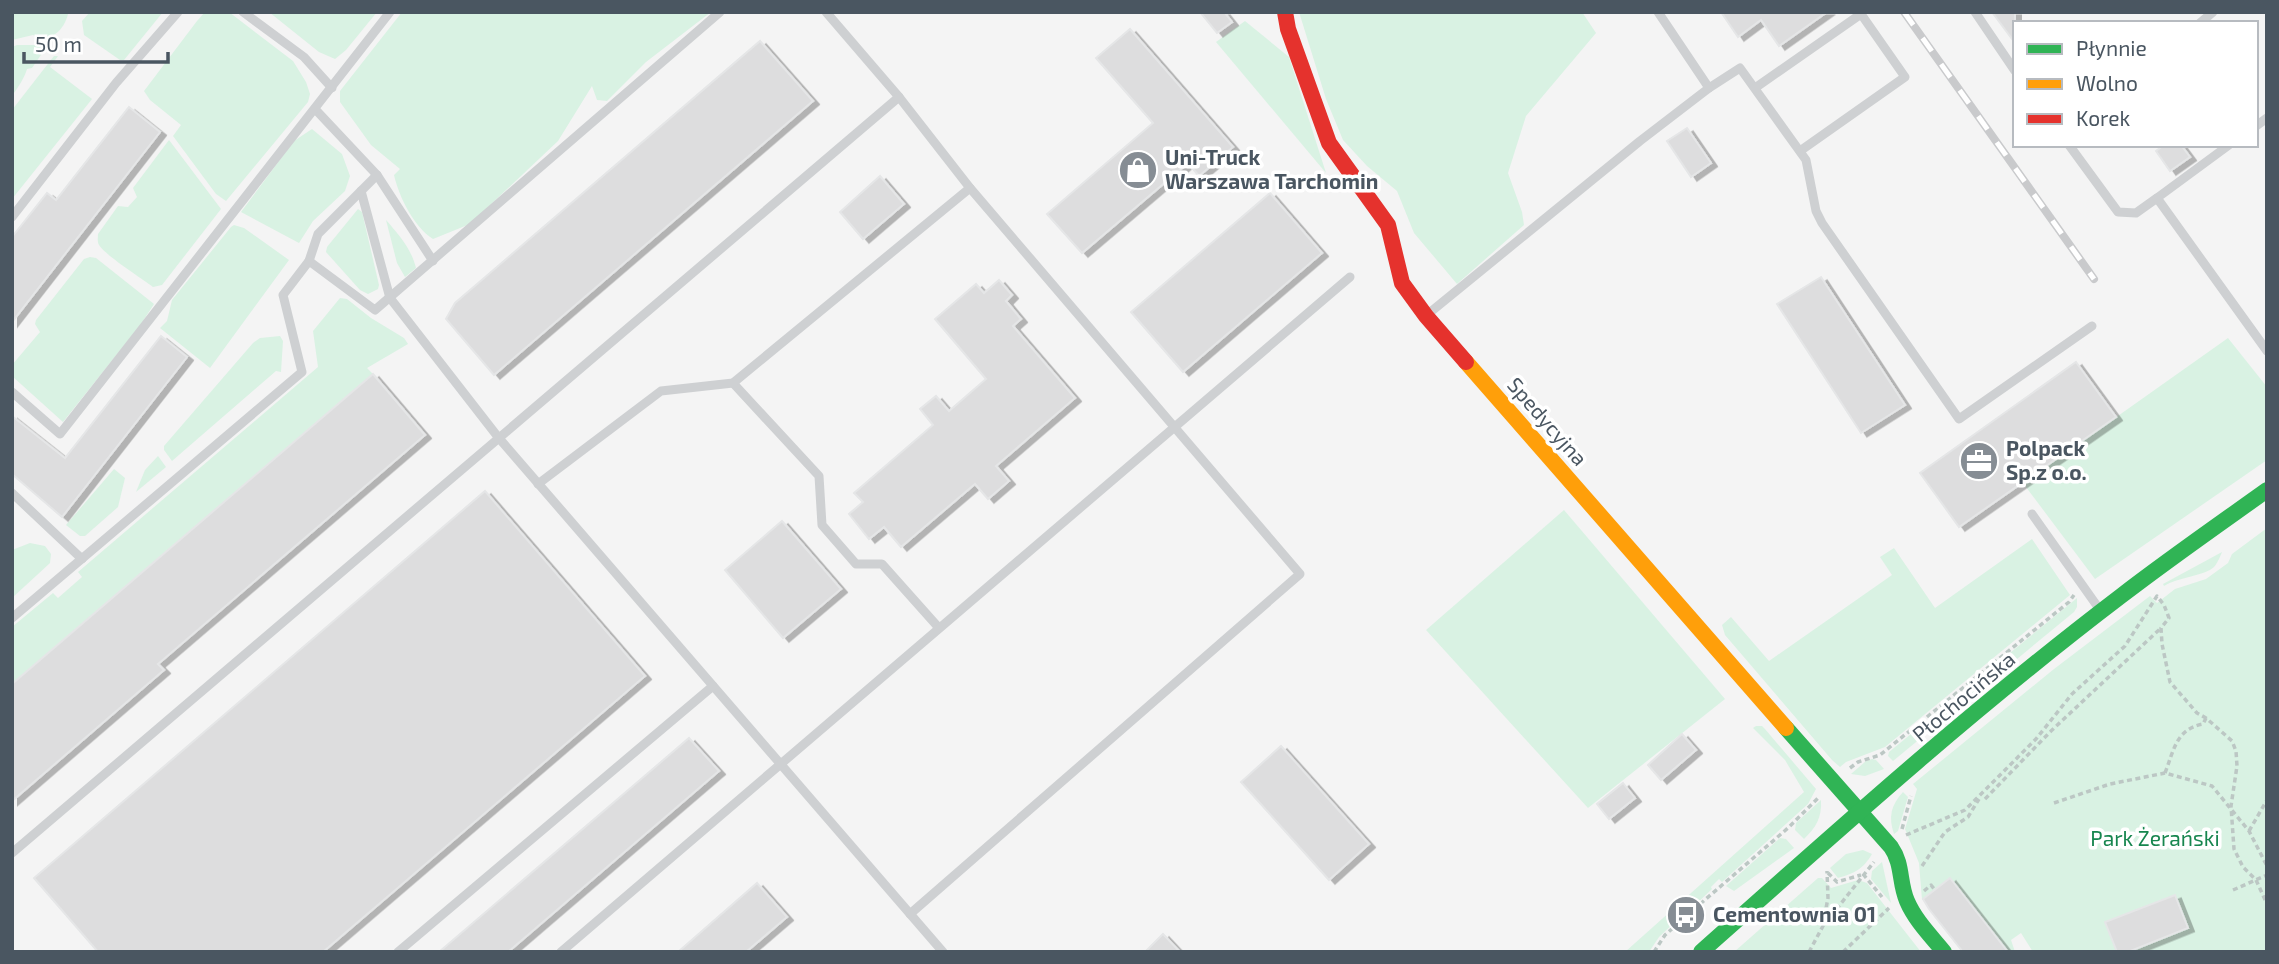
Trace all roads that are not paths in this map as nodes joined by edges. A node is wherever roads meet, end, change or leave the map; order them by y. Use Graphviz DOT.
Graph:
graph roads {
  1 [pos="178,12"];
  2 [pos="243,12"];
  3 [pos="390,12"];
  4 [pos="720,12"];
  5 [pos="826,12"];
  6 [pos="1285,12"];
  7 [pos="1658,12"];
  8 [pos="1975,12"];
  9 [pos="2013,68"];
  10 [pos="331,88"];
  11 [pos="1709,88"];
  12 [pos="1755,88"];
  13 [pos="899,97"];
  14 [pos="315,109"];
  15 [pos="2069,147"];
  16 [pos="2226,147"];
  17 [pos="1800,151"];
  18 [pos="377,174"];
  19 [pos="970,188"];
  20 [pos="361,191"];
  21 [pos="2157,198"];
  22 [pos="12,217"];
  23 [pos="309,261"];
  24 [pos="433,261"];
  25 [pos="1350,276"];
  26 [pos="390,298"];
  27 [pos="1426,316"];
  28 [pos="2092,326"];
  29 [pos="2267,351"];
  30 [pos="733,383"];
  31 [pos="12,392"];
  32 [pos="1173,428"];
  33 [pos="498,438"];
  34 [pos="538,484"];
  35 [pos="2267,490"];
  36 [pos="12,493"];
  37 [pos="2032,514"];
  38 [pos="82,559"];
  39 [pos="2101,611"];
  40 [pos="12,618"];
  41 [pos="939,628"];
  42 [pos="713,686"];
  43 [pos="781,764"];
  44 [pos="1861,811"];
  45 [pos="12,853"];
  46 [pos="910,914"];
  47 [pos="398,952"];
  48 [pos="561,952"];
  49 [pos="943,952"];
  50 [pos="1701,952"];
  51 [pos="1944,952"];
  1 -- 22 [label="lane"];
  2 -- 10 [label="lane"];
  3 -- 10 [label="lane"];
  4 -- 24 [label="lane"];
  5 -- 13 [label="lane"];
  6 -- 27 [label="street, Spedycyjna"];
  7 -- 11 [label="lane"];
  8 -- 9 [label="lane"];
  10 -- 14 [label="lane"];
  11 -- 12 [label="lane"];
  11 -- 27 [label="lane"];
  12 -- 17 [label="lane"];
  12 -- 17 [label="lane"];
  13 -- 19 [label="lane"];
  13 -- 33 [label="lane"];
  14 -- 18 [label="lane"];
  14 -- 31 [label="lane"];
  15 -- 21 [label="lane"];
  16 -- 21 [label="lane"];
  17 -- 28 [label="lane"];
  18 -- 20 [label="lane"];
  18 -- 24 [label="lane"];
  19 -- 30 [label="lane"];
  19 -- 32 [label="lane"];
  20 -- 23 [label="lane"];
  20 -- 26 [label="lane"];
  21 -- 29 [label="lane"];
  23 -- 26 [label="lane"];
  23 -- 38 [label="lane"];
  24 -- 26 [label="lane"];
  25 -- 32 [label="lane"];
  26 -- 33 [label="lane"];
  27 -- 44 [label="street, Spedycyjna"];
  30 -- 34 [label="lane"];
  30 -- 41 [label="lane"];
  32 -- 41 [label="lane"];
  32 -- 46 [label="lane"];
  33 -- 34 [label="lane"];
  33 -- 45 [label="lane"];
  34 -- 42 [label="lane"];
  35 -- 39 [label="street, Płochocińska"];
  36 -- 38 [label="lane"];
  37 -- 39 [label="lane"];
  38 -- 40 [label="lane"];
  39 -- 44 [label="street, Płochocińska"];
  41 -- 43 [label="lane"];
  42 -- 43 [label="lane"];
  42 -- 47 [label="lane"];
  43 -- 46 [label="lane"];
  43 -- 48 [label="lane"];
  44 -- 50 [label="street, Płochocińska"];
  44 -- 51 [label="street, Spedycyjna"];
  46 -- 49 [label="lane"];
}
